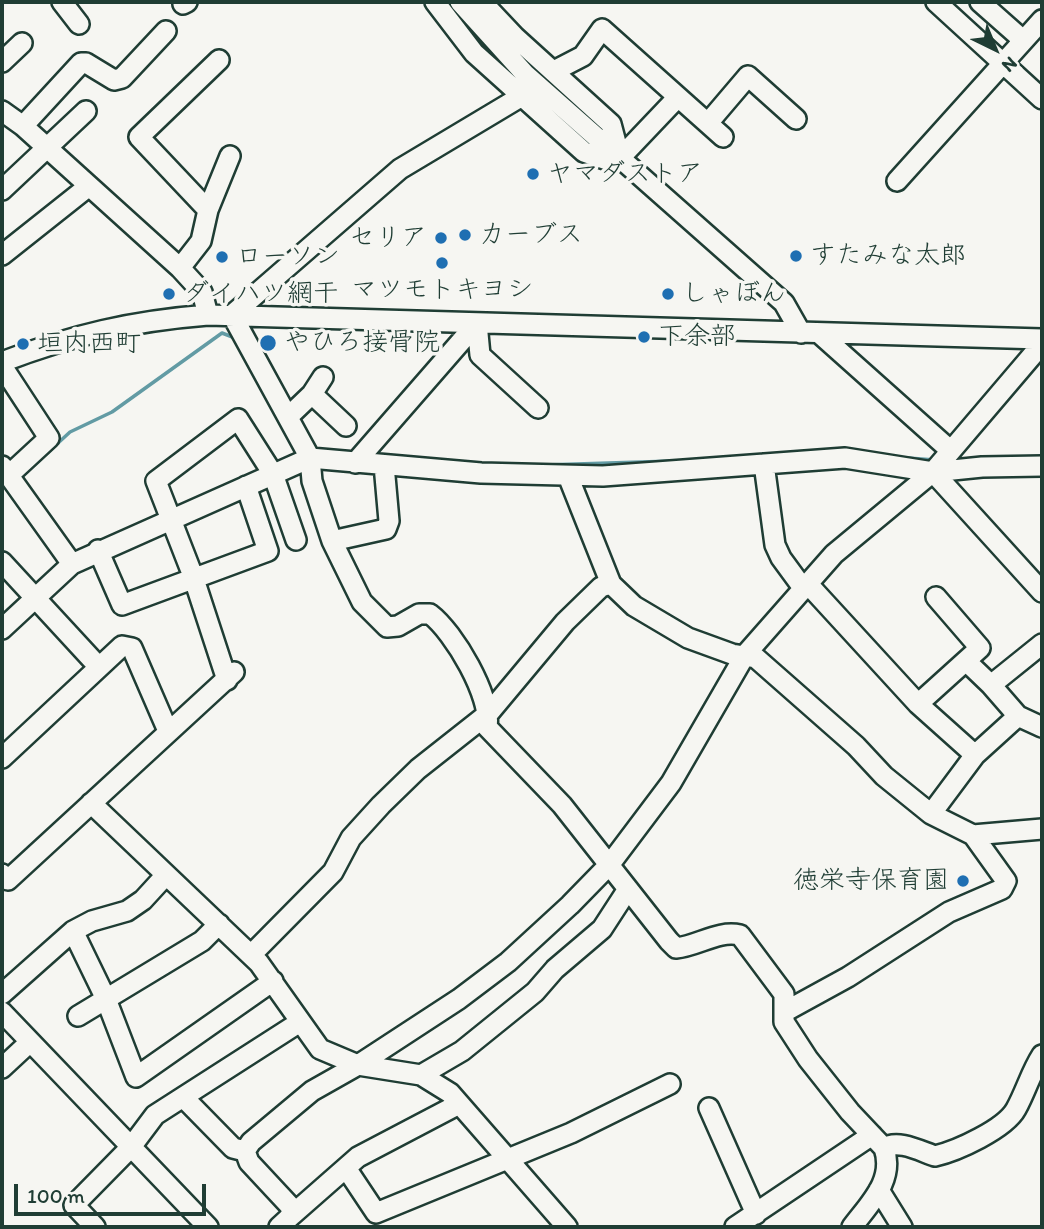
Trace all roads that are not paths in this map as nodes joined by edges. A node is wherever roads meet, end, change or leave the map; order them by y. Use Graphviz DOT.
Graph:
graph roads {
  1 [pos="62,2"];
  2 [pos="436,2"];
  3 [pos="460,2"];
  4 [pos="482,2"];
  5 [pos="980,2"];
  6 [pos="944,4"];
  7 [pos="1042,20"];
  8 [pos="79,24"];
  9 [pos="166,31"];
  10 [pos="1023,40"];
  11 [pos="22,43"];
  12 [pos="219,60"];
  13 [pos="2,62"];
  14 [pos="1002,62"];
  15 [pos="554,71"];
  16 [pos="522,96"];
  17 [pos="678,97"];
  18 [pos="1042,99"];
  19 [pos="86,111"];
  20 [pos="9,119"];
  21 [pos="796,119"];
  22 [pos="708,123"];
  23 [pos="723,137"];
  24 [pos="48,149"];
  25 [pos="230,156"];
  26 [pos="620,158"];
  27 [pos="897,181"];
  28 [pos="89,186"];
  29 [pos="2,190"];
  30 [pos="208,210"];
  31 [pos="2,256"];
  32 [pos="180,268"];
  33 [pos="208,315"];
  34 [pos="232,315"];
  35 [pos="477,323"];
  36 [pos="811,333"];
  37 [pos="1042,342"];
  38 [pos="2,364"];
  39 [pos="323,376"];
  40 [pos="312,394"];
  41 [pos="538,408"];
  42 [pos="288,417"];
  43 [pos="346,426"];
  44 [pos="950,450"];
  45 [pos="359,457"];
  46 [pos="310,458"];
  47 [pos="764,464"];
  48 [pos="384,465"];
  49 [pos="1042,466"];
  50 [pos="933,471"];
  51 [pos="273,474"];
  52 [pos="10,476"];
  53 [pos="568,476"];
  54 [pos="246,486"];
  55 [pos="171,518"];
  56 [pos="296,540"];
  57 [pos="332,541"];
  58 [pos="99,550"];
  59 [pos="2,562"];
  60 [pos="72,564"];
  61 [pos="193,576"];
  62 [pos="611,584"];
  63 [pos="805,585"];
  64 [pos="1042,592"];
  65 [pos="36,597"];
  66 [pos="936,597"];
  67 [pos="2,629"];
  68 [pos="1042,643"];
  69 [pos="745,654"];
  70 [pos="966,661"];
  71 [pos="97,666"];
  72 [pos="992,685"];
  73 [pos="918,704"];
  74 [pos="489,713"];
  75 [pos="1018,716"];
  76 [pos="1042,727"];
  77 [pos="168,731"];
  78 [pos="975,755"];
  79 [pos="2,758"];
  80 [pos="91,803"];
  81 [pos="931,814"];
  82 [pos="1042,829"];
  83 [pos="973,835"];
  84 [pos="610,864"];
  85 [pos="2,874"];
  86 [pos="165,876"];
  87 [pos="628,889"];
  88 [pos="219,924"];
  89 [pos="73,931"];
  90 [pos="251,955"];
  91 [pos="273,981"];
  92 [pos="2,993"];
  93 [pos="106,999"];
  94 [pos="786,1011"];
  95 [pos="2,1012"];
  96 [pos="78,1016"];
  97 [pos="300,1022"];
  98 [pos="30,1042"];
  99 [pos="1042,1055"];
  100 [pos="358,1065"];
  101 [pos="2,1069"];
  102 [pos="421,1075"];
  103 [pos="670,1083"];
  104 [pos="184,1098"];
  105 [pos="460,1104"];
  106 [pos="709,1108"];
  107 [pos="878,1142"];
  108 [pos="131,1147"];
  109 [pos="245,1152"];
  110 [pos="507,1158"];
  111 [pos="346,1168"];
  112 [pos="879,1190"];
  113 [pos="756,1214"];
  114 [pos="286,1221"];
  115 [pos="95,1227"];
  116 [pos="208,1227"];
  117 [pos="567,1227"];
  118 [pos="735,1227"];
  119 [pos="852,1227"];
  120 [pos="902,1227"];
  1 -- 8 [label="street"];
  2 -- 16 [label="street"];
  3 -- 26 [label="street"];
  4 -- 15 [label="street"];
  5 -- 10 [label="street"];
  6 -- 14 [label="street"];
  7 -- 10 [label="street"];
  9 -- 20 [label="street"];
  10 -- 14 [label="street"];
  11 -- 13 [label="street"];
  12 -- 30 [label="street"];
  14 -- 18 [label="street"];
  14 -- 27 [label="street"];
  15 -- 17 [label="street"];
  15 -- 26 [label="street"];
  16 -- 26 [label="street"];
  16 -- 34 [label="street"];
  17 -- 22 [label="street"];
  17 -- 26 [label="street"];
  19 -- 24 [label="street"];
  20 -- 24 [label="street"];
  21 -- 22 [label="street"];
  22 -- 23 [label="street"];
  24 -- 28 [label="street"];
  24 -- 29 [label="street"];
  25 -- 30 [label="street"];
  26 -- 36 [label="street"];
  28 -- 31 [label="street"];
  28 -- 32 [label="street"];
  30 -- 32 [label="street"];
  32 -- 33 [label="street"];
  33 -- 34 [label="street"];
  33 -- 38 [label="street"];
  34 -- 35 [label="street"];
  34 -- 42 [label="street"];
  35 -- 36 [label="street"];
  35 -- 41 [label="street"];
  35 -- 45 [label="street"];
  36 -- 37 [label="street"];
  36 -- 44 [label="street"];
  37 -- 44 [label="street"];
  38 -- 52 [label="street"];
  39 -- 40 [label="street"];
  40 -- 42 [label="street"];
  40 -- 43 [label="street"];
  42 -- 46 [label="street"];
  44 -- 50 [label="street"];
  45 -- 46 [label="street"];
  45 -- 48 [label="street"];
  46 -- 51 [label="street"];
  46 -- 57 [label="street"];
  47 -- 50 [label="street"];
  47 -- 53 [label="street"];
  47 -- 63 [label="street"];
  48 -- 53 [label="street"];
  48 -- 57 [label="street"];
  49 -- 50 [label="street"];
  50 -- 63 [label="street"];
  50 -- 64 [label="street"];
  51 -- 54 [label="street"];
  51 -- 55 [label="street"];
  51 -- 56 [label="street"];
  52 -- 60 [label="street"];
  53 -- 62 [label="street"];
  54 -- 55 [label="street"];
  54 -- 61 [label="street"];
  55 -- 58 [label="street"];
  55 -- 61 [label="street"];
  57 -- 74 [label="street"];
  58 -- 60 [label="street"];
  58 -- 61 [label="street"];
  59 -- 65 [label="street"];
  60 -- 65 [label="street"];
  61 -- 77 [label="street"];
  62 -- 69 [label="street"];
  62 -- 74 [label="street"];
  63 -- 69 [label="street"];
  63 -- 73 [label="street"];
  65 -- 67 [label="street"];
  65 -- 71 [label="street"];
  66 -- 70 [label="street"];
  68 -- 72 [label="street"];
  69 -- 81 [label="street"];
  69 -- 84 [label="street"];
  70 -- 72 [label="street"];
  70 -- 73 [label="street"];
  71 -- 77 [label="street"];
  71 -- 79 [label="street"];
  72 -- 75 [label="street"];
  73 -- 78 [label="street"];
  74 -- 84 [label="street"];
  74 -- 90 [label="street"];
  75 -- 76 [label="street"];
  75 -- 78 [label="street"];
  77 -- 80 [label="street"];
  78 -- 81 [label="street"];
  80 -- 85 [label="street"];
  80 -- 86 [label="street"];
  81 -- 83 [label="street"];
  82 -- 83 [label="street"];
  83 -- 94 [label="street"];
  84 -- 87 [label="street"];
  84 -- 100 [label="street"];
  86 -- 88 [label="street"];
  86 -- 89 [label="street"];
  87 -- 94 [label="street"];
  87 -- 102 [label="street"];
  88 -- 90 [label="street"];
  88 -- 93 [label="street"];
  89 -- 92 [label="street"];
  89 -- 93 [label="street"];
  90 -- 91 [label="street"];
  91 -- 93 [label="street"];
  91 -- 97 [label="street"];
  93 -- 96 [label="street"];
  94 -- 107 [label="street"];
  95 -- 98 [label="street"];
  97 -- 100 [label="street"];
  97 -- 104 [label="street"];
  98 -- 101 [label="street"];
  98 -- 108 [label="street"];
  99 -- 107 [label="street"];
  100 -- 102 [label="street"];
  100 -- 109 [label="street"];
  102 -- 105 [label="street"];
  103 -- 110 [label="street"];
  104 -- 108 [label="street"];
  104 -- 109 [label="street"];
  105 -- 110 [label="street"];
  105 -- 111 [label="street"];
  106 -- 113 [label="street"];
  107 -- 112 [label="street"];
  107 -- 113 [label="street"];
  108 -- 115 [label="street"];
  108 -- 116 [label="street"];
  109 -- 114 [label="street"];
  110 -- 111 [label="street"];
  110 -- 117 [label="street"];
  111 -- 114 [label="street"];
  112 -- 119 [label="street"];
  112 -- 120 [label="street"];
  113 -- 118 [label="street"];
}
